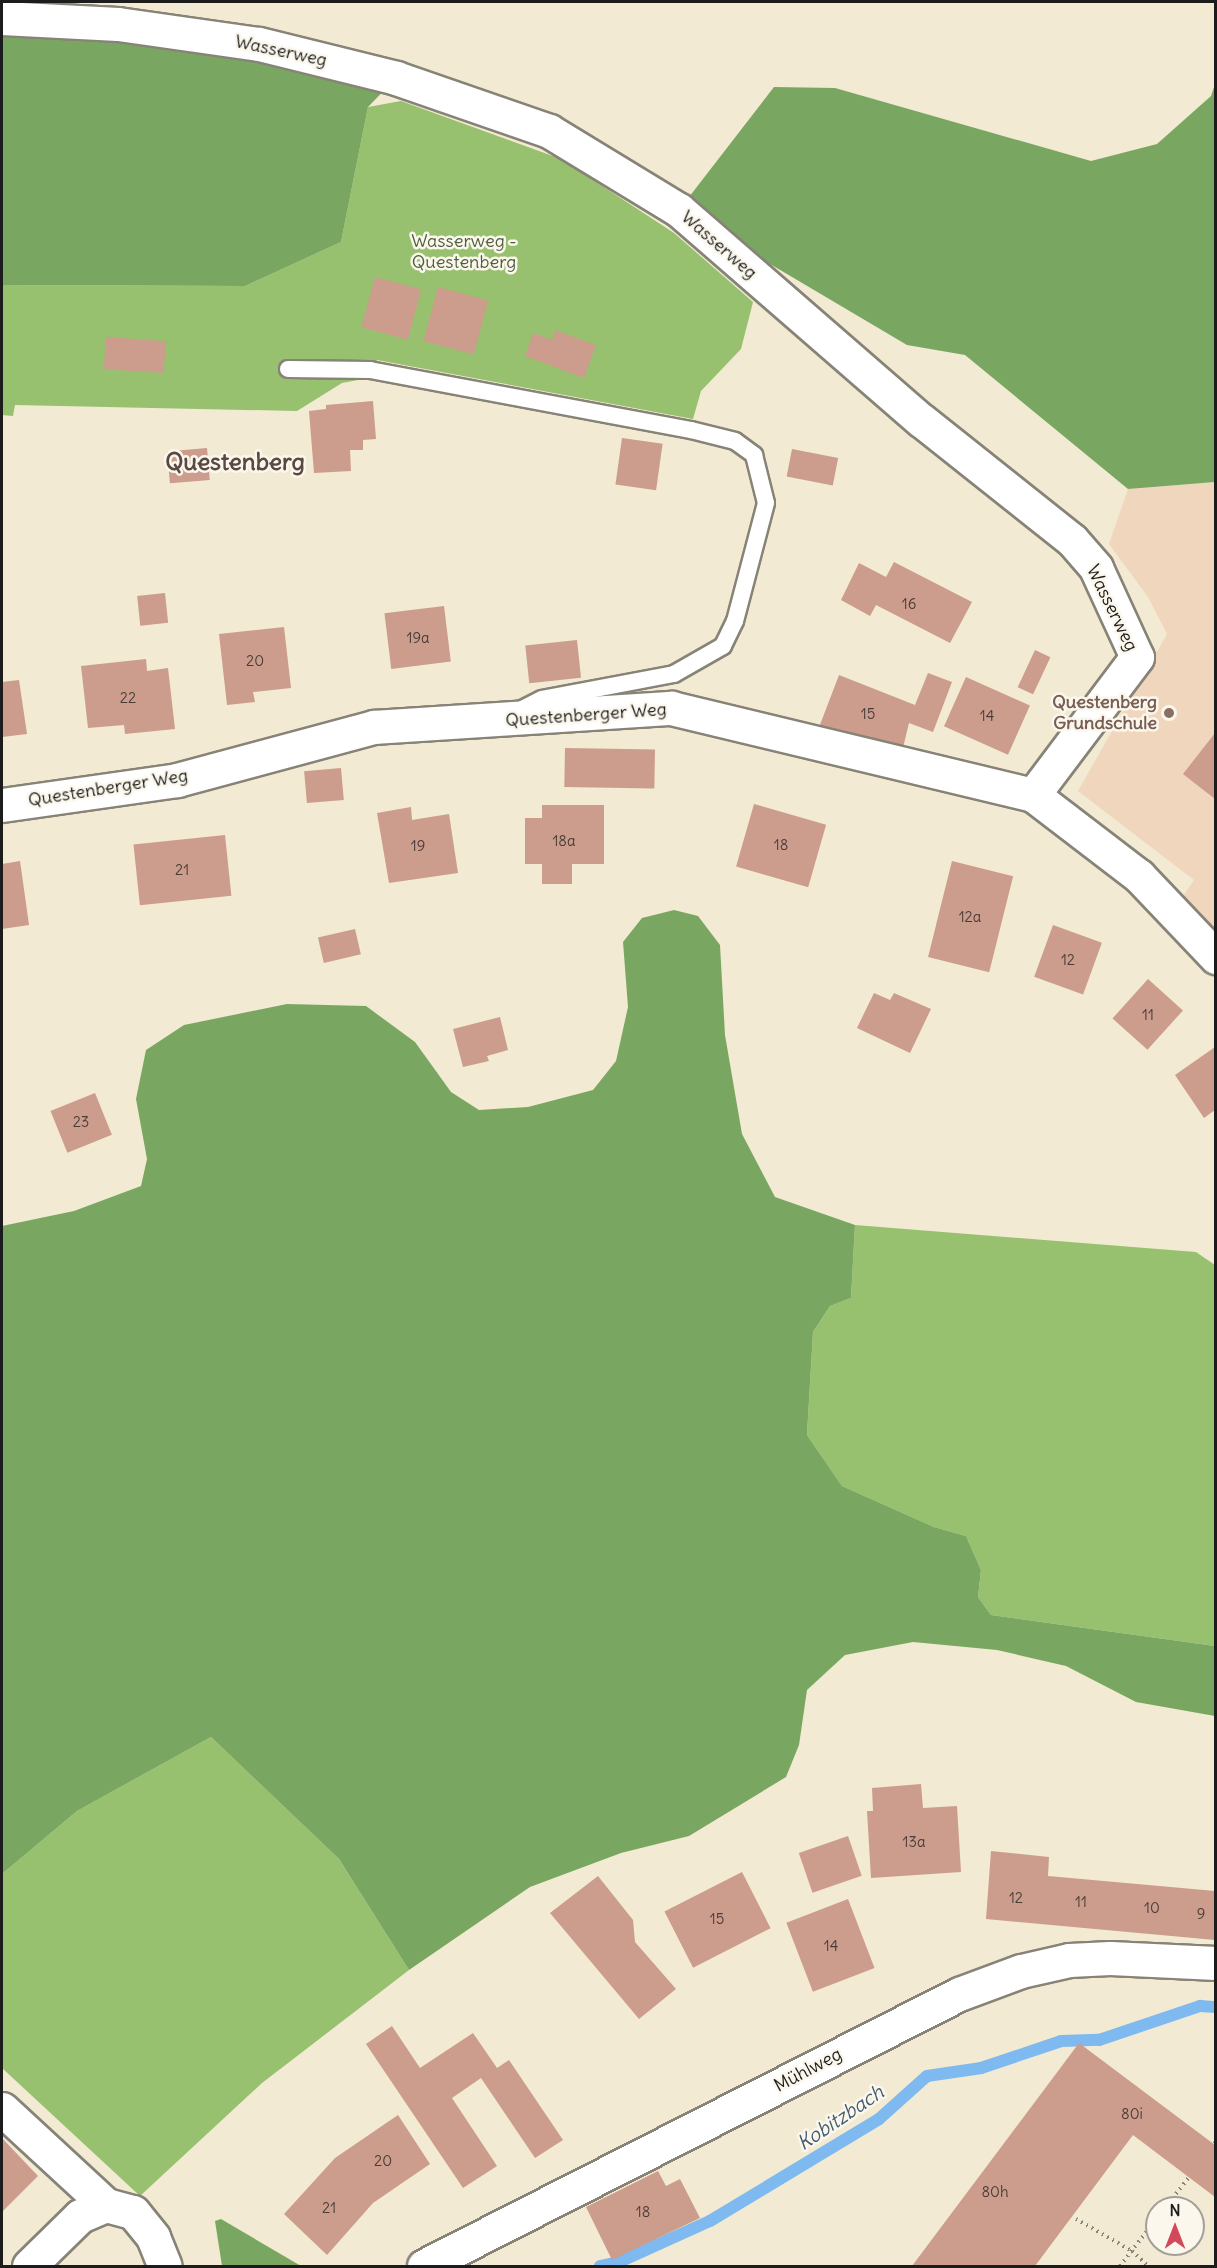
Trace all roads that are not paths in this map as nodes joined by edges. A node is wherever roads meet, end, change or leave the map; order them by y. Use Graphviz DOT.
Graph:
graph roads {
  1 [pos="2,18"];
  2 [pos="288,369"];
  3 [pos="497,721"];
  4 [pos="1033,795"];
  5 [pos="2,805"];
  6 [pos="1215,957"];
  7 [pos="1215,1963"];
  8 [pos="2,2109"];
  9 [pos="106,2205"];
  10 [pos="29,2266"];
  11 [pos="165,2266"];
  12 [pos="424,2266"];
  1 -- 4 [label="street, Wasserweg"];
  2 -- 3 [label="lane"];
  3 -- 4 [label="street, Questenberger Weg"];
  3 -- 5 [label="street, Questenberger Weg"];
  4 -- 6 [label="street, Questenberger Weg"];
  7 -- 12 [label="street, Mühlweg"];
  8 -- 9 [label="street"];
  9 -- 10 [label="street"];
  9 -- 11 [label="street"];
}
